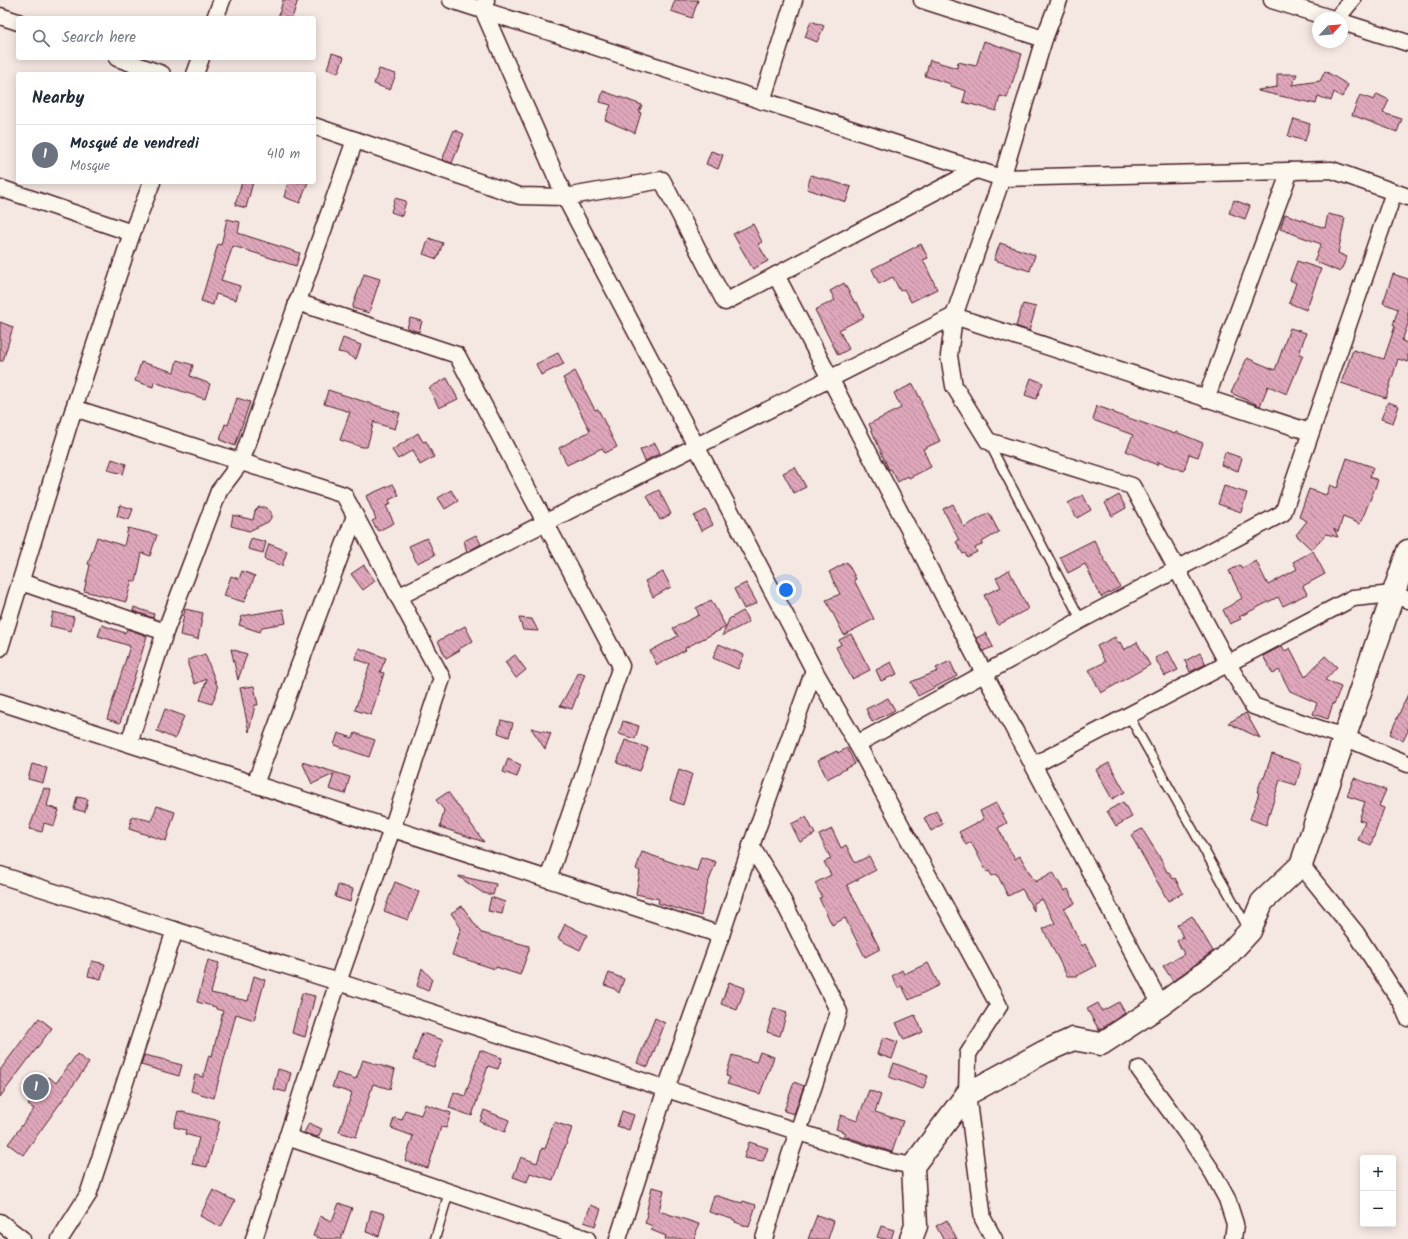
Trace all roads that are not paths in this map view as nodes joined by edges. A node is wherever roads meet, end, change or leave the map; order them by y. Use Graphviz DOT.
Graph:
graph roads {
  1 [pos="222,0"];
  2 [pos="451,0"];
  3 [pos="794,0"];
  4 [pos="922,0"];
  5 [pos="1059,0"];
  6 [pos="1272,0"];
  7 [pos="1352,0"];
  8 [pos="485,5"];
  9 [pos="1312,12"];
  10 [pos="1342,12"];
  11 [pos="0,16"];
  12 [pos="216,16"];
  13 [pos="16,21"];
  14 [pos="1348,24"];
  15 [pos="1044,39"];
  16 [pos="1408,43"];
  17 [pos="123,60"];
  18 [pos="200,60"];
  19 [pos="156,72"];
  20 [pos="196,72"];
  21 [pos="762,101"];
  22 [pos="316,127"];
  23 [pos="355,140"];
  24 [pos="976,170"];
  25 [pos="1290,171"];
  26 [pos="1002,178"];
  27 [pos="151,184"];
  28 [pos="0,188"];
  29 [pos="1401,194"];
  30 [pos="565,198"];
  31 [pos="132,233"];
  32 [pos="776,275"];
  33 [pos="297,302"];
  34 [pos="954,316"];
  35 [pos="830,379"];
  36 [pos="1206,399"];
  37 [pos="74,408"];
  38 [pos="1310,432"];
  39 [pos="988,441"];
  40 [pos="696,446"];
  41 [pos="241,462"];
  42 [pos="355,516"];
  43 [pos="545,523"];
  44 [pos="1408,551"];
  45 [pos="1178,569"];
  46 [pos="21,582"];
  47 [pos="398,597"];
  48 [pos="1401,597"];
  49 [pos="1081,620"];
  50 [pos="165,632"];
  51 [pos="0,648"];
  52 [pos="1228,664"];
  53 [pos="814,670"];
  54 [pos="984,673"];
  55 [pos="0,702"];
  56 [pos="1129,716"];
  57 [pos="1344,737"];
  58 [pos="129,743"];
  59 [pos="857,744"];
  60 [pos="1408,764"];
  61 [pos="1034,766"];
  62 [pos="255,784"];
  63 [pos="392,829"];
  64 [pos="751,846"];
  65 [pos="1301,865"];
  66 [pos="0,875"];
  67 [pos="548,879"];
  68 [pos="175,930"];
  69 [pos="1250,931"];
  70 [pos="721,935"];
  71 [pos="338,982"];
  72 [pos="1161,1005"];
  73 [pos="1408,1018"];
  74 [pos="1139,1069"];
  75 [pos="666,1089"];
  76 [pos="967,1094"];
  77 [pos="798,1132"];
  78 [pos="287,1137"];
  79 [pos="913,1166"];
  80 [pos="449,1192"];
  81 [pos="0,1222"];
  82 [pos="916,1235"];
  83 [pos="22,1239"];
  84 [pos="60,1239"];
  85 [pos="254,1239"];
  86 [pos="435,1239"];
  87 [pos="587,1239"];
  88 [pos="618,1239"];
  89 [pos="764,1239"];
  90 [pos="994,1239"];
  91 [pos="1233,1239"];
  1 -- 12 [label="street"];
  2 -- 8 [label="street"];
  3 -- 21 [label="street"];
  4 -- 15 [label="street"];
  5 -- 15 [label="street"];
  6 -- 9 [label="street"];
  7 -- 10 [label="street"];
  8 -- 21 [label="street"];
  8 -- 30 [label="street"];
  11 -- 13 [label="street"];
  14 -- 16 [label="street"];
  15 -- 26 [label="street"];
  17 -- 19 [label="street"];
  18 -- 20 [label="street"];
  21 -- 24 [label="street"];
  22 -- 23 [label="street"];
  23 -- 30 [label="street"];
  23 -- 33 [label="street"];
  24 -- 26 [label="street"];
  24 -- 32 [label="street"];
  25 -- 26 [label="street"];
  25 -- 29 [label="street"];
  25 -- 36 [label="street"];
  26 -- 34 [label="street"];
  27 -- 31 [label="street"];
  28 -- 31 [label="street"];
  29 -- 38 [label="street"];
  30 -- 32 [label="street"];
  30 -- 40 [label="street"];
  31 -- 37 [label="street"];
  32 -- 35 [label="street"];
  33 -- 41 [label="street"];
  33 -- 43 [label="street"];
  34 -- 35 [label="street"];
  34 -- 36 [label="street"];
  34 -- 39 [label="street"];
  35 -- 40 [label="street"];
  35 -- 54 [label="street"];
  36 -- 38 [label="street"];
  37 -- 41 [label="street"];
  37 -- 46 [label="street"];
  38 -- 45 [label="street"];
  39 -- 45 [label="street"];
  39 -- 49 [label="lane"];
  40 -- 43 [label="street"];
  40 -- 53 [label="street"];
  41 -- 42 [label="street"];
  41 -- 50 [label="street"];
  42 -- 47 [label="street"];
  42 -- 62 [label="street"];
  43 -- 47 [label="street"];
  43 -- 67 [label="street"];
  44 -- 48 [label="street"];
  45 -- 49 [label="street"];
  45 -- 52 [label="street"];
  46 -- 50 [label="street"];
  46 -- 51 [label="street"];
  47 -- 63 [label="street"];
  48 -- 52 [label="street"];
  48 -- 57 [label="street"];
  49 -- 54 [label="street"];
  50 -- 58 [label="street"];
  52 -- 56 [label="street"];
  52 -- 57 [label="street"];
  53 -- 59 [label="street"];
  53 -- 64 [label="street"];
  54 -- 59 [label="street"];
  54 -- 61 [label="street"];
  55 -- 58 [label="street"];
  56 -- 61 [label="street"];
  56 -- 69 [label="lane"];
  57 -- 60 [label="street"];
  57 -- 65 [label="street"];
  58 -- 62 [label="street"];
  59 -- 76 [label="street"];
  61 -- 72 [label="street"];
  62 -- 63 [label="street"];
  63 -- 67 [label="street"];
  63 -- 71 [label="street"];
  64 -- 70 [label="street"];
  64 -- 77 [label="street"];
  65 -- 69 [label="street"];
  65 -- 73 [label="street"];
  66 -- 68 [label="street"];
  67 -- 70 [label="street"];
  68 -- 71 [label="street"];
  68 -- 84 [label="street"];
  69 -- 72 [label="street"];
  70 -- 75 [label="street"];
  71 -- 75 [label="street"];
  71 -- 78 [label="street"];
  72 -- 76 [label="street"];
  74 -- 91 [label="street"];
  75 -- 77 [label="street"];
  75 -- 88 [label="street"];
  76 -- 79 [label="street"];
  76 -- 90 [label="street"];
  77 -- 79 [label="street"];
  77 -- 89 [label="street"];
  78 -- 80 [label="street"];
  78 -- 85 [label="street"];
  79 -- 82 [label="street"];
  80 -- 86 [label="lane"];
  80 -- 87 [label="street"];
  81 -- 83 [label="street"];
}
